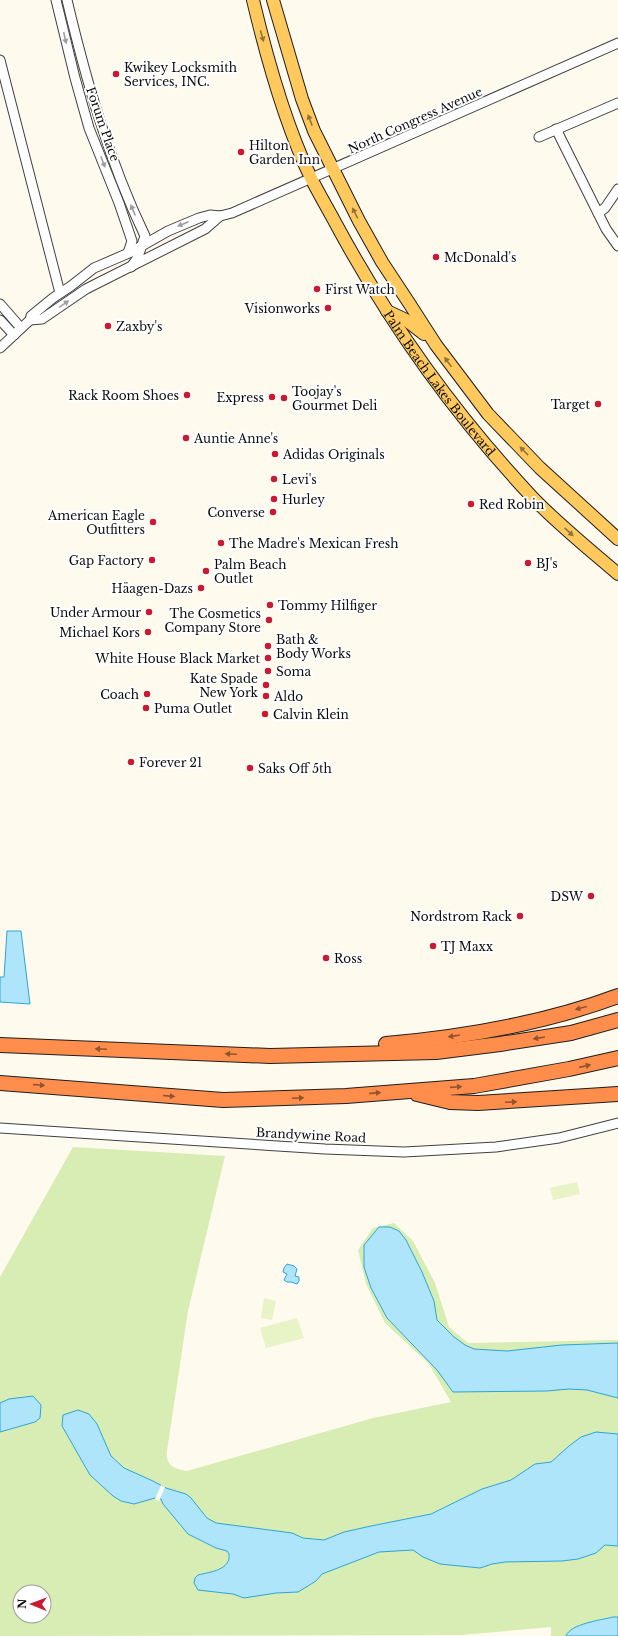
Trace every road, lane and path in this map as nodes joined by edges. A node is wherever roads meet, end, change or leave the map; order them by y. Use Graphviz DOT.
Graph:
graph roads {
  1 [pos="56,0"];
  2 [pos="67,0"];
  3 [pos="253,0"];
  4 [pos="273,0"];
  5 [pos="618,43"];
  6 [pos="0,60"];
  7 [pos="618,103"];
  8 [pos="556,129"];
  9 [pos="539,136"];
  10 [pos="332,169"];
  11 [pos="311,178"];
  12 [pos="618,189"];
  13 [pos="598,213"];
  14 [pos="220,216"];
  15 [pos="142,246"];
  16 [pos="618,246"];
  17 [pos="128,253"];
  18 [pos="131,267"];
  19 [pos="60,293"];
  20 [pos="0,304"];
  21 [pos="387,312"];
  22 [pos="0,320"];
  23 [pos="30,320"];
  24 [pos="21,328"];
  25 [pos="14,334"];
  26 [pos="436,344"];
  27 [pos="0,348"];
  28 [pos="618,539"];
  29 [pos="618,574"];
  30 [pos="618,996"];
  31 [pos="618,1020"];
  32 [pos="0,1045"];
  33 [pos="270,1056"];
  34 [pos="618,1058"];
  35 [pos="0,1083"];
  36 [pos="404,1090"];
  37 [pos="618,1094"];
  38 [pos="618,1123"];
  39 [pos="0,1128"];
  1 -- 17 [label="street, Forum Place, one-way"];
  15 -- 2 [label="street, Forum Place, one-way"];
  3 -- 11 [label="main road, Palm Beach Lakes Boulevard, one-way"];
  10 -- 4 [label="main road, Palm Beach Lakes Boulevard, one-way"];
  5 -- 10 [label="street, North Congress Avenue"];
  6 -- 19 [label="street"];
  7 -- 8 [label="street"];
  8 -- 9 [label="street"];
  8 -- 13 [label="street"];
  10 -- 11 [label="street, North Congress Avenue"];
  26 -- 10 [label="main road, Palm Beach Lakes Boulevard, one-way"];
  11 -- 14 [label="street, North Congress Avenue"];
  11 -- 21 [label="main road, Palm Beach Lakes Boulevard"];
  12 -- 13 [label="street"];
  13 -- 16 [label="street"];
  14 -- 15 [label="street, North Congress Avenue, one-way"];
  14 -- 18 [label="street, North Congress Avenue"];
  15 -- 17 [label="street, North Congress Avenue"];
  15 -- 18 [label="street"];
  17 -- 19 [label="street, North Congress Avenue"];
  23 -- 18 [label="street, North Congress Avenue, one-way"];
  19 -- 23 [label="street, North Congress Avenue"];
  20 -- 24 [label="street"];
  21 -- 26 [label="main road"];
  21 -- 29 [label="main road, Palm Beach Lakes Boulevard, one-way"];
  22 -- 25 [label="street"];
  23 -- 24 [label="street, North Congress Avenue"];
  24 -- 25 [label="street, North Congress Avenue"];
  25 -- 27 [label="street, North Congress Avenue"];
  28 -- 26 [label="main road, Palm Beach Lakes Boulevard, one-way"];
  30 -- 33 [label="highway, one-way"];
  31 -- 33 [label="highway, one-way"];
  33 -- 32 [label="highway, one-way"];
  36 -- 34 [label="highway, one-way"];
  35 -- 36 [label="highway, one-way"];
  36 -- 37 [label="highway, one-way"];
  38 -- 39 [label="street, Brandywine Road"];
}
